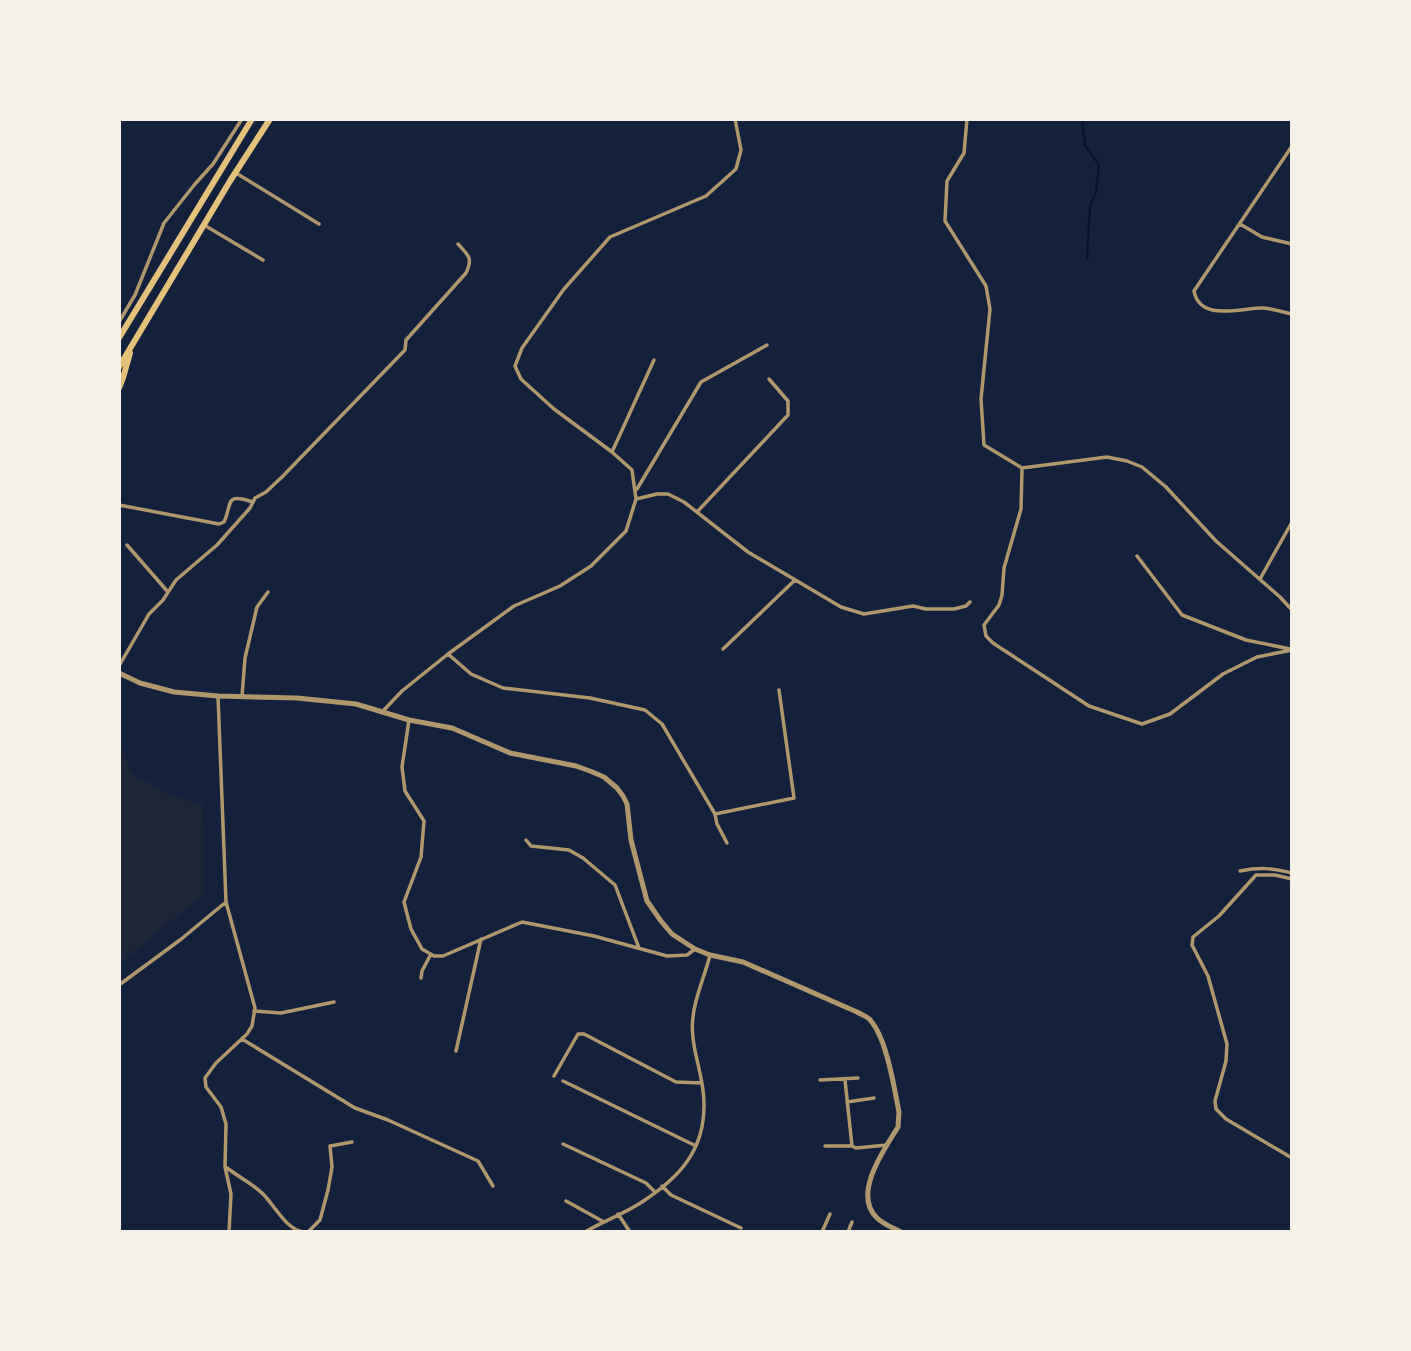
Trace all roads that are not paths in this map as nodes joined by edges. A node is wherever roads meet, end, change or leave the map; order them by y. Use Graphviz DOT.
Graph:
graph roads {
  1 [pos="242,119"];
  2 [pos="252,119"];
  3 [pos="270,119"];
  4 [pos="735,119"];
  5 [pos="967,119"];
  6 [pos="1292,146"];
  7 [pos="236,173"];
  8 [pos="1240,223"];
  9 [pos="318,224"];
  10 [pos="204,225"];
  11 [pos="458,244"];
  12 [pos="1292,244"];
  13 [pos="263,260"];
  14 [pos="1292,314"];
  15 [pos="119,322"];
  16 [pos="119,338"];
  17 [pos="132,345"];
  18 [pos="767,345"];
  19 [pos="654,360"];
  20 [pos="119,367"];
  21 [pos="769,379"];
  22 [pos="119,388"];
  23 [pos="612,452"];
  24 [pos="1022,468"];
  25 [pos="636,491"];
  26 [pos="636,499"];
  27 [pos="253,502"];
  28 [pos="119,505"];
  29 [pos="697,512"];
  30 [pos="1292,522"];
  31 [pos="127,545"];
  32 [pos="1137,556"];
  33 [pos="1260,579"];
  34 [pos="795,580"];
  35 [pos="168,592"];
  36 [pos="268,592"];
  37 [pos="970,603"];
  38 [pos="1292,610"];
  39 [pos="723,649"];
  40 [pos="1292,650"];
  41 [pos="448,654"];
  42 [pos="119,666"];
  43 [pos="119,673"];
  44 [pos="779,690"];
  45 [pos="218,696"];
  46 [pos="242,696"];
  47 [pos="382,712"];
  48 [pos="409,720"];
  49 [pos="715,814"];
  50 [pos="526,840"];
  51 [pos="727,843"];
  52 [pos="1240,871"];
  53 [pos="1292,873"];
  54 [pos="1292,879"];
  55 [pos="226,902"];
  56 [pos="481,939"];
  57 [pos="695,948"];
  58 [pos="639,949"];
  59 [pos="431,954"];
  60 [pos="710,955"];
  61 [pos="421,978"];
  62 [pos="119,985"];
  63 [pos="334,1002"];
  64 [pos="254,1011"];
  65 [pos="242,1039"];
  66 [pos="456,1051"];
  67 [pos="554,1076"];
  68 [pos="858,1078"];
  69 [pos="820,1080"];
  70 [pos="845,1080"];
  71 [pos="563,1081"];
  72 [pos="702,1083"];
  73 [pos="874,1098"];
  74 [pos="847,1102"];
  75 [pos="352,1142"];
  76 [pos="563,1144"];
  77 [pos="696,1146"];
  78 [pos="825,1146"];
  79 [pos="852,1146"];
  80 [pos="887,1146"];
  81 [pos="1292,1158"];
  82 [pos="225,1167"];
  83 [pos="493,1186"];
  84 [pos="662,1186"];
  85 [pos="655,1192"];
  86 [pos="566,1201"];
  87 [pos="618,1214"];
  88 [pos="830,1214"];
  89 [pos="604,1222"];
  90 [pos="852,1222"];
  91 [pos="741,1228"];
  92 [pos="229,1232"];
  93 [pos="306,1232"];
  94 [pos="585,1232"];
  95 [pos="630,1232"];
  96 [pos="822,1232"];
  97 [pos="848,1232"];
  98 [pos="901,1232"];
  1 -- 15 [label="street"];
  2 -- 16 [label="main road"];
  3 -- 7 [label="main road"];
  4 -- 23 [label="street"];
  5 -- 24 [label="street"];
  6 -- 8 [label="street"];
  7 -- 9 [label="street"];
  7 -- 10 [label="main road"];
  8 -- 12 [label="street"];
  8 -- 14 [label="street"];
  10 -- 13 [label="street"];
  10 -- 17 [label="main road"];
  11 -- 27 [label="street"];
  17 -- 20 [label="main road"];
  17 -- 22 [label="main road"];
  18 -- 25 [label="street"];
  19 -- 23 [label="street"];
  21 -- 29 [label="street"];
  23 -- 25 [label="street"];
  24 -- 33 [label="street"];
  24 -- 40 [label="street"];
  25 -- 26 [label="street"];
  26 -- 29 [label="street"];
  26 -- 41 [label="street"];
  27 -- 28 [label="street"];
  27 -- 35 [label="street"];
  29 -- 34 [label="street"];
  30 -- 33 [label="street"];
  31 -- 35 [label="street"];
  32 -- 40 [label="street"];
  33 -- 38 [label="street"];
  34 -- 37 [label="street"];
  34 -- 39 [label="street"];
  35 -- 42 [label="street"];
  36 -- 46 [label="street"];
  41 -- 47 [label="street"];
  41 -- 49 [label="street"];
  43 -- 45 [label="street"];
  44 -- 49 [label="street"];
  45 -- 46 [label="street"];
  45 -- 55 [label="street"];
  46 -- 47 [label="street"];
  47 -- 48 [label="street"];
  48 -- 57 [label="street"];
  48 -- 59 [label="street"];
  49 -- 51 [label="street"];
  50 -- 58 [label="street"];
  52 -- 53 [label="street"];
  54 -- 81 [label="street"];
  55 -- 62 [label="street"];
  55 -- 64 [label="street"];
  56 -- 58 [label="street"];
  56 -- 59 [label="street"];
  56 -- 66 [label="street"];
  57 -- 58 [label="street"];
  57 -- 60 [label="street"];
  59 -- 61 [label="street"];
  60 -- 72 [label="street"];
  60 -- 80 [label="street"];
  63 -- 64 [label="street"];
  64 -- 65 [label="street"];
  65 -- 82 [label="street"];
  65 -- 83 [label="street"];
  67 -- 72 [label="street"];
  68 -- 70 [label="street"];
  69 -- 70 [label="street"];
  70 -- 74 [label="street"];
  71 -- 77 [label="street"];
  72 -- 77 [label="street"];
  73 -- 74 [label="street"];
  74 -- 79 [label="street"];
  75 -- 93 [label="street"];
  76 -- 85 [label="street"];
  77 -- 84 [label="street"];
  78 -- 79 [label="street"];
  79 -- 80 [label="street"];
  80 -- 98 [label="street"];
  82 -- 92 [label="street"];
  82 -- 93 [label="street"];
  84 -- 85 [label="street"];
  84 -- 91 [label="street"];
  85 -- 87 [label="street"];
  86 -- 89 [label="street"];
  87 -- 89 [label="street"];
  87 -- 95 [label="street"];
  88 -- 96 [label="street"];
  89 -- 94 [label="street"];
  90 -- 97 [label="street"];
}
